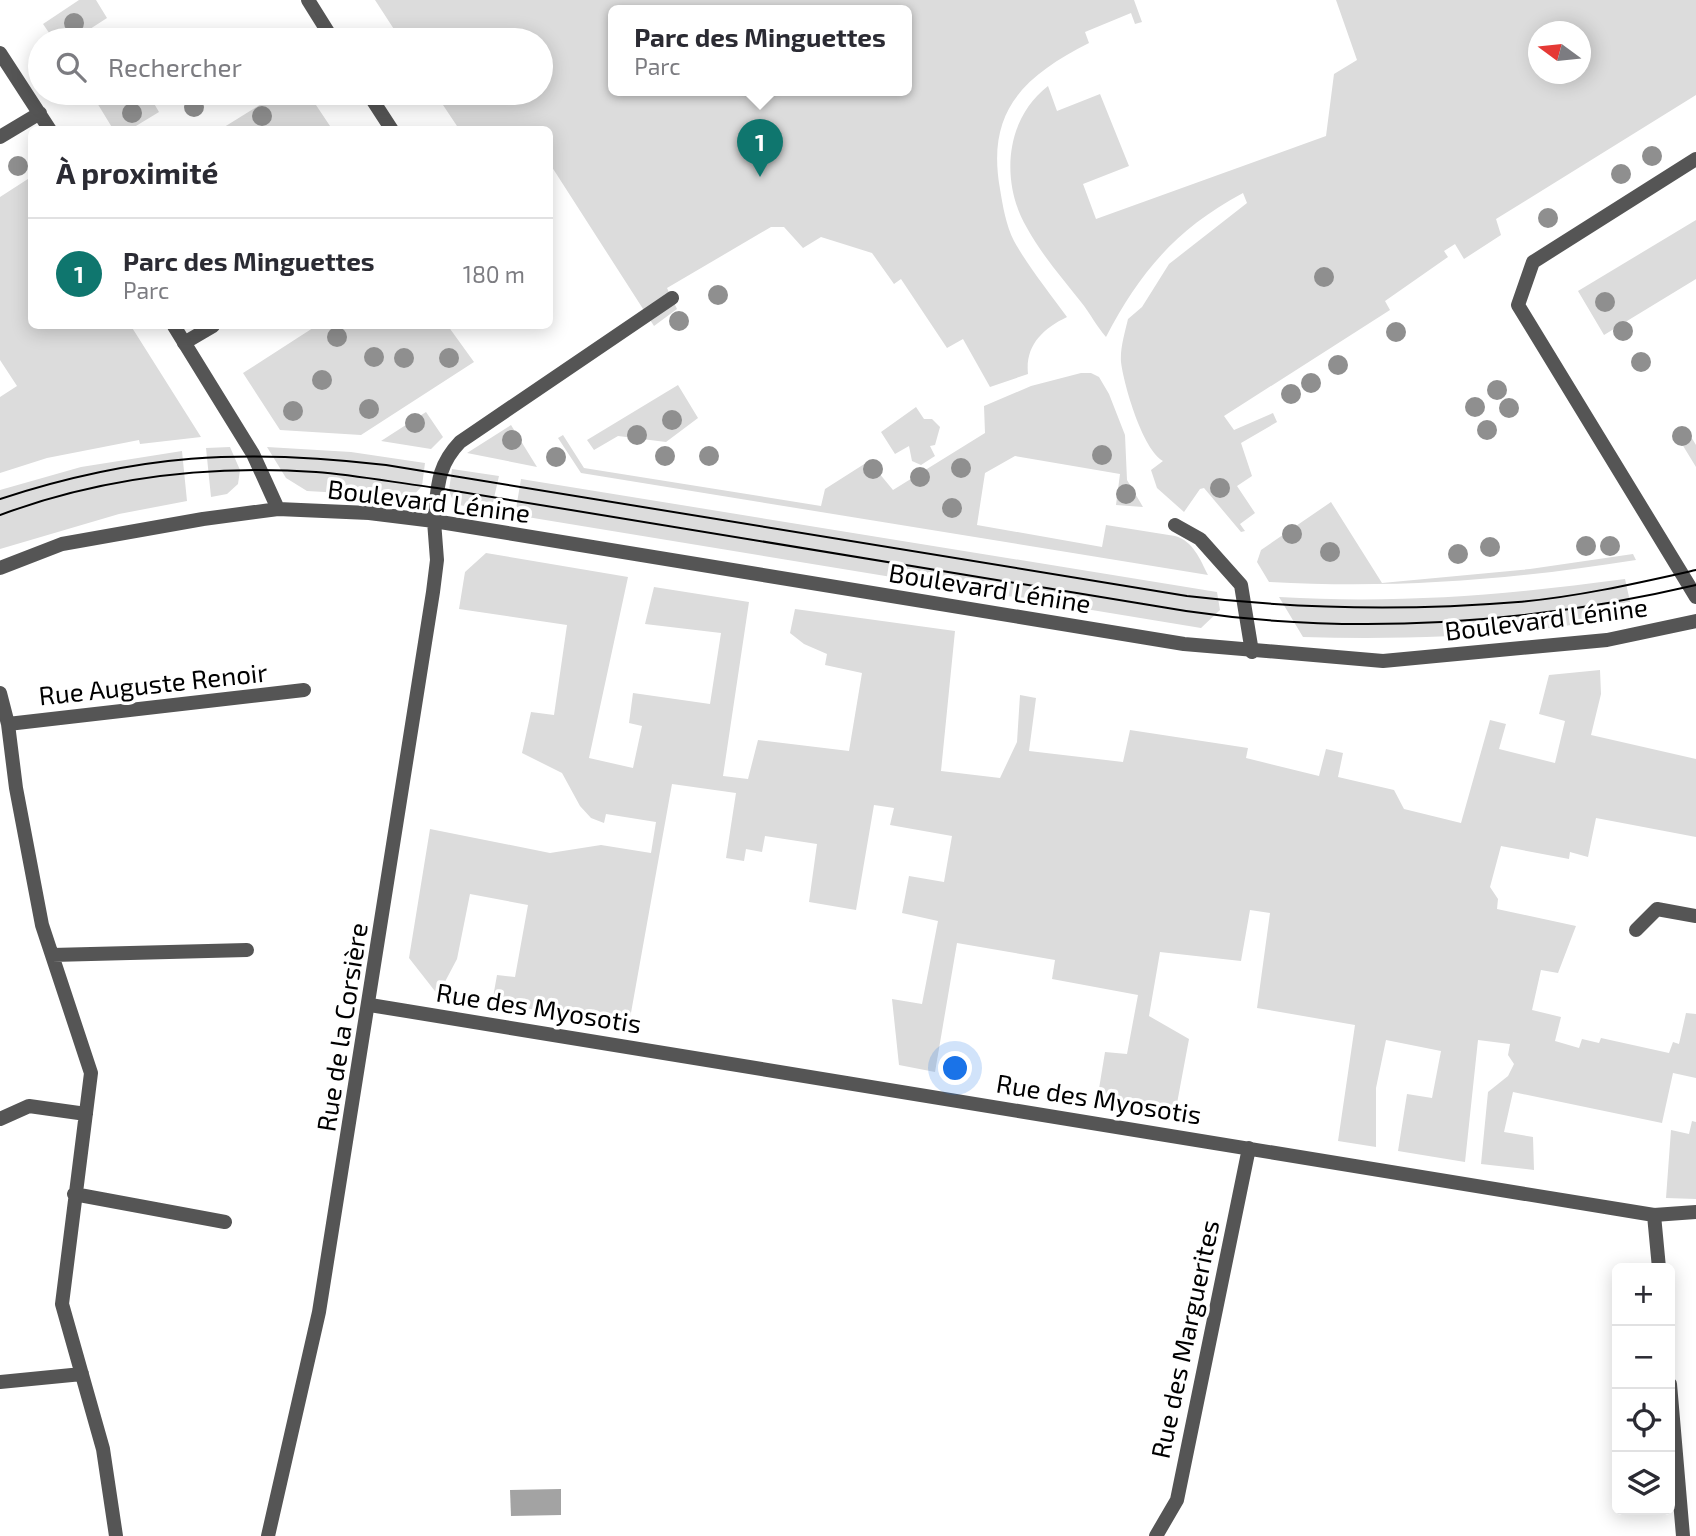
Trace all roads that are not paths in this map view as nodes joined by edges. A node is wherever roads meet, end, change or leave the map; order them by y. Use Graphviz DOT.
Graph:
graph roads {
  1 [pos="308,0"];
  2 [pos="326,28"];
  3 [pos="0,53"];
  4 [pos="28,95"];
  5 [pos="35,105"];
  6 [pos="376,105"];
  7 [pos="40,113"];
  8 [pos="48,126"];
  9 [pos="389,126"];
  10 [pos="0,138"];
  11 [pos="1696,159"];
  12 [pos="672,298"];
  13 [pos="176,329"];
  14 [pos="208,329"];
  15 [pos="184,343"];
  16 [pos="278,509"];
  17 [pos="435,521"];
  18 [pos="1175,525"];
  19 [pos="0,568"];
  20 [pos="1696,597"];
  21 [pos="1696,621"];
  22 [pos="1252,652"];
  23 [pos="303,691"];
  24 [pos="0,693"];
  25 [pos="8,724"];
  26 [pos="16,788"];
  27 [pos="0,791"];
  28 [pos="1696,916"];
  29 [pos="1636,930"];
  30 [pos="247,950"];
  31 [pos="52,956"];
  32 [pos="370,1005"];
  33 [pos="86,1114"];
  34 [pos="0,1119"];
  35 [pos="1249,1148"];
  36 [pos="74,1194"];
  37 [pos="1696,1212"];
  38 [pos="1654,1215"];
  39 [pos="225,1222"];
  40 [pos="1659,1263"];
  41 [pos="82,1374"];
  42 [pos="0,1382"];
  43 [pos="1670,1389"];
  44 [pos="116,1536"];
  45 [pos="268,1536"];
  46 [pos="1156,1536"];
  47 [pos="1683,1536"];
  1 -- 2 [label="street"];
  3 -- 4 [label="street"];
  5 -- 7 [label="street"];
  6 -- 9 [label="street"];
  7 -- 8 [label="street"];
  7 -- 10 [label="street"];
  11 -- 20 [label="street, Boulevard Lénine"];
  12 -- 17 [label="street, Rue de la Corsière"];
  13 -- 15 [label="street"];
  14 -- 15 [label="street"];
  15 -- 16 [label="street"];
  16 -- 17 [label="street, Boulevard Lénine"];
  16 -- 19 [label="street, Boulevard Lénine"];
  17 -- 22 [label="street, Boulevard Lénine"];
  17 -- 32 [label="street, Rue de la Corsière"];
  18 -- 22 [label="street"];
  21 -- 22 [label="street, Boulevard Lénine"];
  23 -- 25 [label="street, Rue Auguste Renoir"];
  24 -- 25 [label="street, Rue Auguste Renoir"];
  25 -- 26 [label="street, Rue Auguste Renoir"];
  26 -- 27 [label="street"];
  26 -- 31 [label="street, Rue Auguste Renoir"];
  28 -- 29 [label="street"];
  30 -- 31 [label="street"];
  31 -- 33 [label="street, Rue Auguste Renoir"];
  32 -- 35 [label="street, Rue des Myosotis"];
  32 -- 45 [label="street, Rue de la Corsière"];
  33 -- 34 [label="street"];
  33 -- 36 [label="street, Rue Auguste Renoir"];
  35 -- 38 [label="street, Rue des Myosotis"];
  35 -- 46 [label="street, Rue des Marguerites"];
  36 -- 39 [label="street"];
  36 -- 41 [label="street, Rue Auguste Renoir"];
  37 -- 38 [label="street, Rue des Myosotis"];
  38 -- 40 [label="street"];
  41 -- 42 [label="street"];
  41 -- 44 [label="street, Rue Auguste Renoir"];
  43 -- 47 [label="street"];
}
